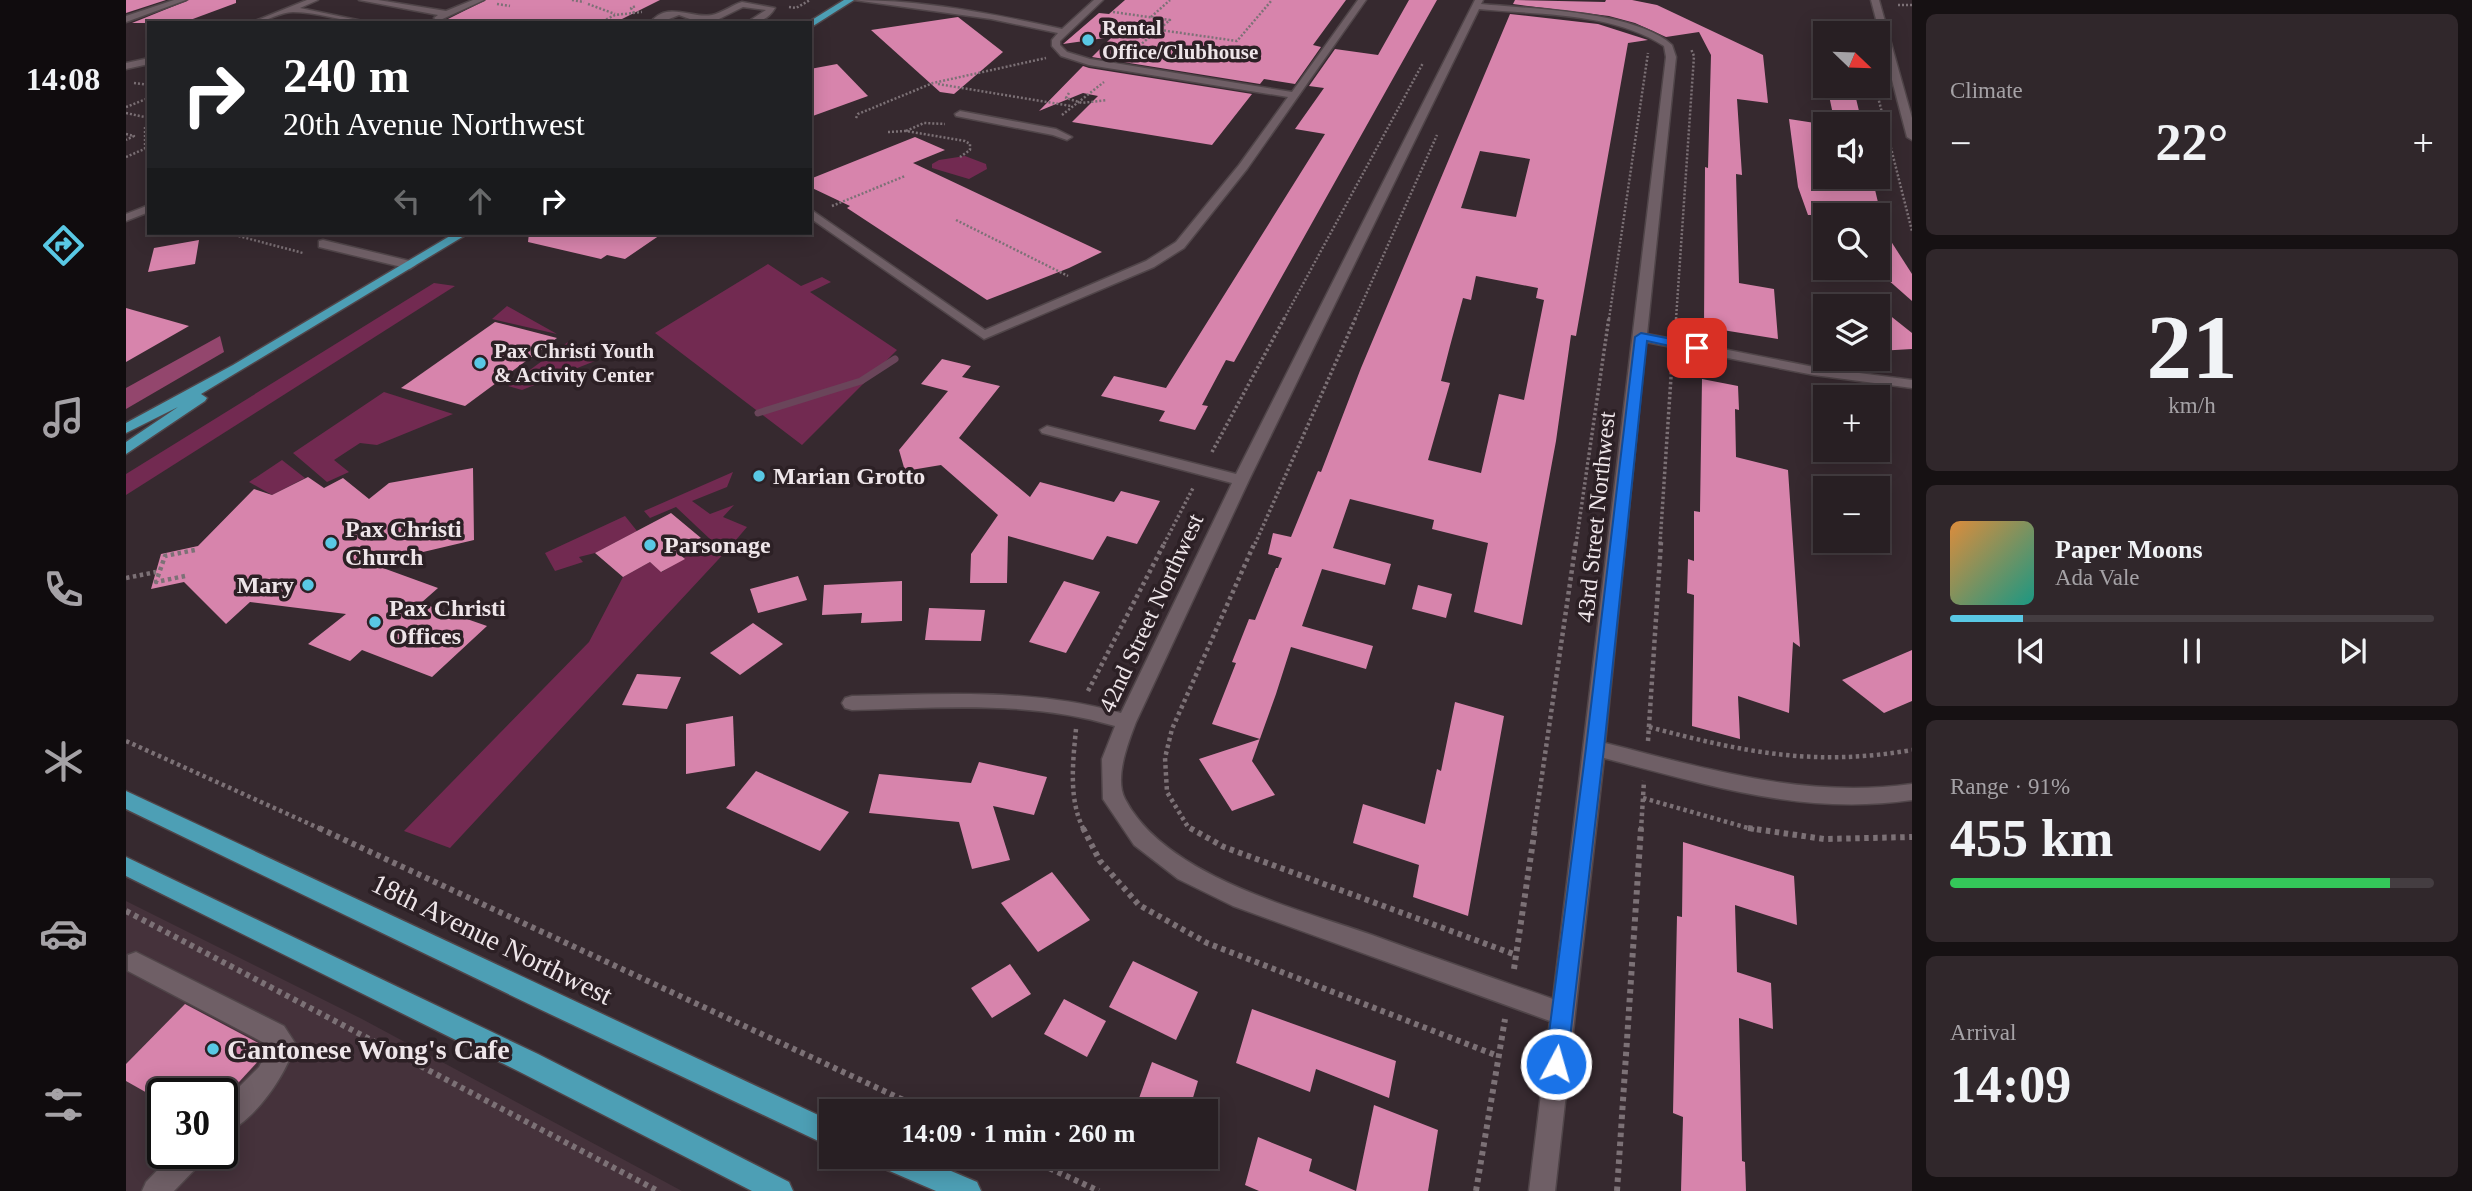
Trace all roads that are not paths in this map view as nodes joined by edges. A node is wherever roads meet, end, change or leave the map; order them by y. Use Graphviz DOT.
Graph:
graph roads {
  1 [pos="181,0"];
  2 [pos="314,0"];
  3 [pos="363,0"];
  4 [pos="480,0"];
  5 [pos="850,0"];
  6 [pos="858,0"];
  7 [pos="1099,0"];
  8 [pos="1363,0"];
  9 [pos="1875,0"];
  10 [pos="1478,3"];
  11 [pos="290,9"];
  12 [pos="447,14"];
  13 [pos="717,17"];
  14 [pos="126,19"];
  15 [pos="259,21"];
  16 [pos="357,21"];
  17 [pos="431,21"];
  18 [pos="656,21"];
  19 [pos="696,21"];
  20 [pos="726,21"];
  21 [pos="754,21"];
  22 [pos="812,23"];
  23 [pos="1063,32"];
  24 [pos="147,62"];
  25 [pos="126,68"];
  26 [pos="146,74"];
  27 [pos="1294,95"];
  28 [pos="960,114"];
  29 [pos="1066,137"];
  30 [pos="1912,137"];
  31 [pos="126,204"];
  32 [pos="147,208"];
  33 [pos="147,208"];
  34 [pos="812,213"];
  35 [pos="126,218"];
  36 [pos="460,235"];
  37 [pos="323,244"];
  38 [pos="410,265"];
  39 [pos="1641,337"];
  40 [pos="239,368"];
  41 [pos="1912,384"];
  42 [pos="126,429"];
  43 [pos="1047,430"];
  44 [pos="126,449"];
  45 [pos="1241,480"];
  46 [pos="852,703"];
  47 [pos="1126,722"];
  48 [pos="1595,748"];
  49 [pos="1912,792"];
  50 [pos="126,799"];
  51 [pos="126,866"];
  52 [pos="136,963"];
  53 [pos="1562,1014"];
  54 [pos="238,1105"];
  55 [pos="819,1128"];
  56 [pos="177,1169"];
  57 [pos="916,1169"];
  58 [pos="155,1191"];
  59 [pos="780,1191"];
  60 [pos="968,1191"];
  61 [pos="1542,1191"];
  1 -- 14 [label="street"];
  2 -- 11 [label="street"];
  3 -- 12 [label="street"];
  4 -- 12 [label="street"];
  5 -- 22 [label="main road"];
  6 -- 23 [label="street"];
  7 -- 23 [label="street"];
  8 -- 27 [label="street"];
  9 -- 30 [label="street"];
  10 -- 39 [label="street, 43rd Street Northwest"];
  10 -- 45 [label="street, 42nd Street Northwest"];
  11 -- 15 [label="street"];
  11 -- 16 [label="street"];
  12 -- 17 [label="street"];
  13 -- 19 [label="street"];
  13 -- 20 [label="street"];
  13 -- 21 [label="street"];
  18 -- 19 [label="street"];
  23 -- 27 [label="street"];
  24 -- 25 [label="street"];
  25 -- 26 [label="street"];
  27 -- 34 [label="street"];
  28 -- 29 [label="street"];
  31 -- 32 [label="street"];
  33 -- 35 [label="street"];
  36 -- 38 [label="main road"];
  37 -- 38 [label="street"];
  38 -- 40 [label="main road"];
  39 -- 41 [label="street"];
  39 -- 48 [label="street, 43rd Street Northwest"];
  40 -- 42 [label="main road"];
  40 -- 44 [label="main road"];
  43 -- 45 [label="street"];
  45 -- 47 [label="street, 42nd Street Northwest"];
  46 -- 47 [label="street"];
  47 -- 53 [label="street, 42nd Street Northwest"];
  48 -- 49 [label="street"];
  48 -- 53 [label="street, 43rd Street Northwest"];
  50 -- 55 [label="main road, 18th Avenue Northwest"];
  51 -- 59 [label="main road"];
  52 -- 54 [label="street"];
  53 -- 61 [label="street, 43rd Street Northwest"];
  56 -- 58 [label="street"];
  57 -- 60 [label="main road"];
}
